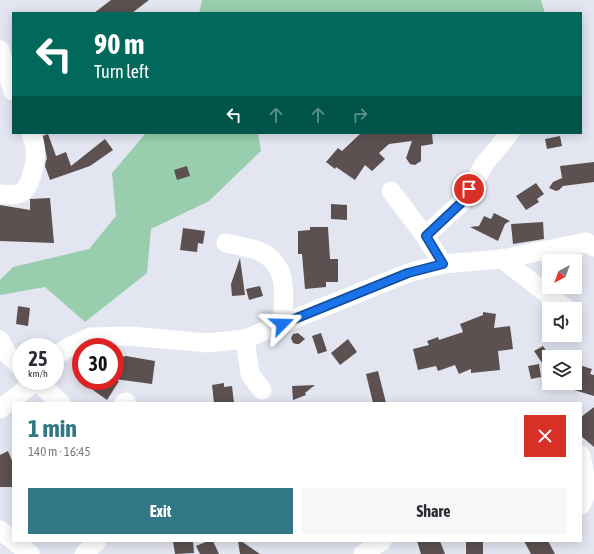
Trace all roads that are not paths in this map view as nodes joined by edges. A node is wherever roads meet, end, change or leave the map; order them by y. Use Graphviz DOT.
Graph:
graph roads {
  1 [pos="0,50"];
  2 [pos="12,88"];
  3 [pos="31,134"];
  4 [pos="509,134"];
  5 [pos="391,191"];
  6 [pos="0,194"];
  7 [pos="426,236"];
  8 [pos="591,242"];
  9 [pos="226,243"];
  10 [pos="502,259"];
  11 [pos="443,264"];
  12 [pos="558,302"];
  13 [pos="282,324"];
  14 [pos="245,339"];
  15 [pos="0,340"];
  16 [pos="64,351"];
  17 [pos="12,359"];
  18 [pos="24,390"];
  19 [pos="46,390"];
  20 [pos="262,390"];
  21 [pos="60,402"];
  22 [pos="0,409"];
  23 [pos="582,462"];
  24 [pos="582,503"];
  25 [pos="0,530"];
  26 [pos="12,539"];
  27 [pos="15,542"];
  28 [pos="96,542"];
  29 [pos="381,542"];
  30 [pos="30,554"];
  31 [pos="84,554"];
  32 [pos="363,554"];
  1 -- 2 [label="street"];
  3 -- 6 [label="street"];
  4 -- 7 [label="street"];
  5 -- 7 [label="street"];
  7 -- 11 [label="street"];
  8 -- 10 [label="street"];
  9 -- 13 [label="street"];
  10 -- 11 [label="street"];
  10 -- 12 [label="street"];
  11 -- 13 [label="street"];
  13 -- 14 [label="street"];
  14 -- 16 [label="street"];
  14 -- 20 [label="street"];
  15 -- 17 [label="street"];
  18 -- 22 [label="street"];
  19 -- 21 [label="street"];
  23 -- 24 [label="street"];
  25 -- 26 [label="street"];
  27 -- 30 [label="street"];
  28 -- 31 [label="street"];
  29 -- 32 [label="street"];
}
